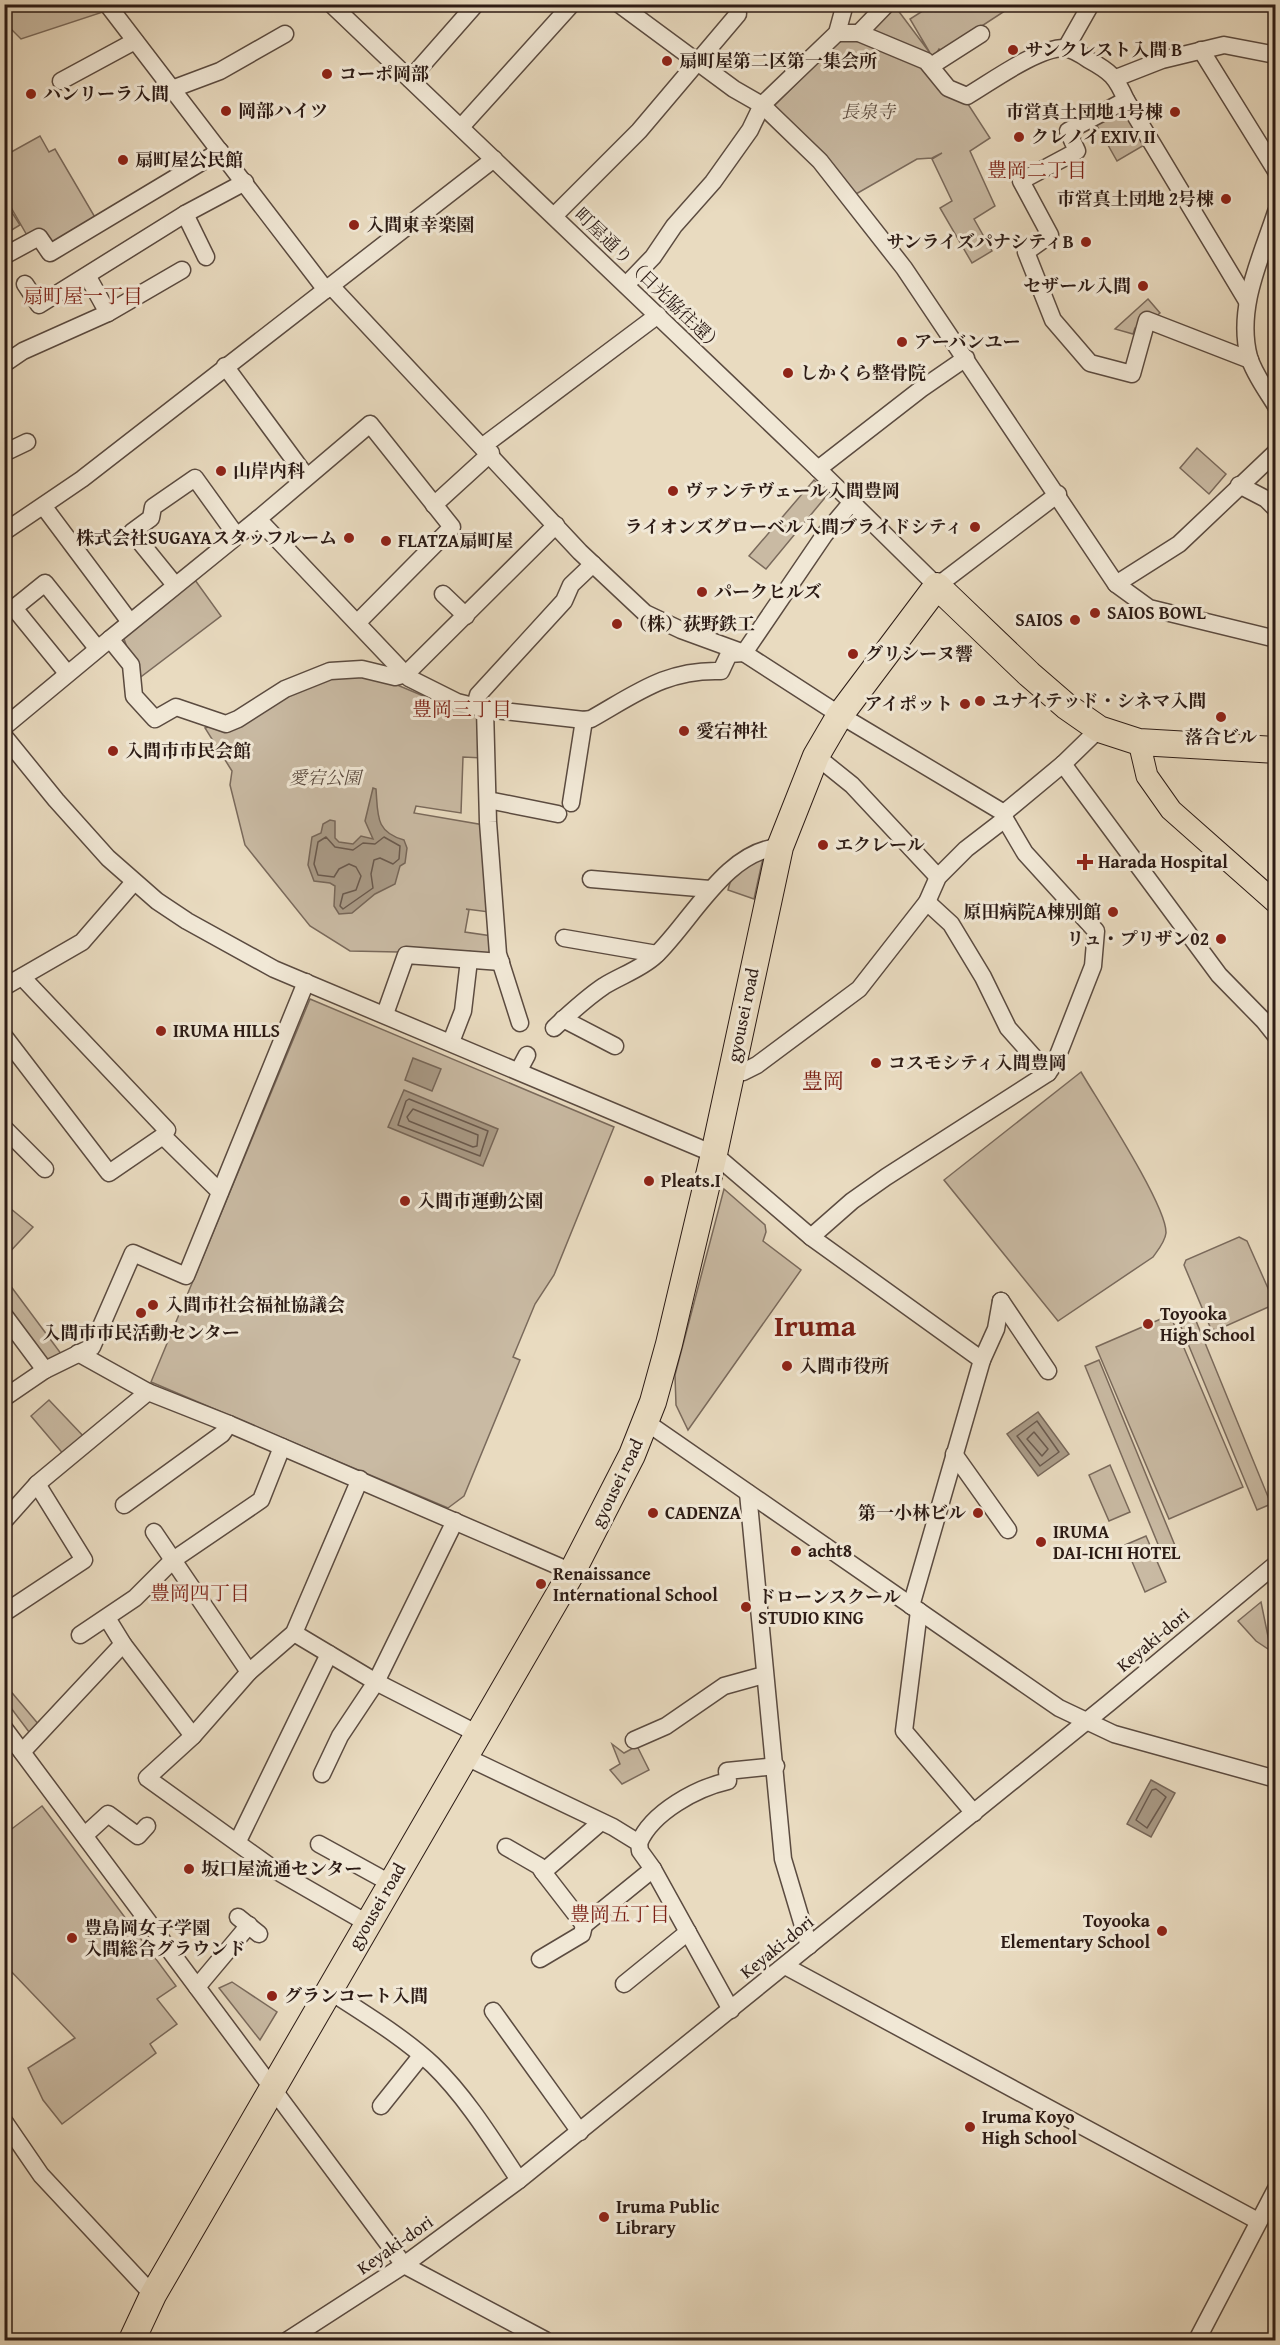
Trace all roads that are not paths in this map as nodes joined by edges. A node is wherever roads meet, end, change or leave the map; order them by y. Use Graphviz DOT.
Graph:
graph roads {
  1 [pos="107,4"];
  2 [pos="331,4"];
  3 [pos="476,4"];
  4 [pos="572,4"];
  5 [pos="619,4"];
  6 [pos="845,4"];
  7 [pos="887,4"];
  8 [pos="1091,4"];
  9 [pos="738,14"];
  10 [pos="837,33"];
  11 [pos="859,33"];
  12 [pos="285,34"];
  13 [pos="981,34"];
  14 [pos="135,41"];
  15 [pos="1066,48"];
  16 [pos="1201,50"];
  17 [pos="1275,55"];
  18 [pos="697,63"];
  19 [pos="931,66"];
  20 [pos="1116,78"];
  21 [pos="410,79"];
  22 [pos="60,81"];
  23 [pos="172,89"];
  24 [pos="1126,100"];
  25 [pos="762,105"];
  26 [pos="461,127"];
  27 [pos="220,151"];
  28 [pos="494,159"];
  29 [pos="1275,171"];
  30 [pos="245,182"];
  31 [pos="1275,212"];
  32 [pos="185,214"];
  33 [pos="554,216"];
  34 [pos="4,256"];
  35 [pos="206,257"];
  36 [pos="182,270"];
  37 [pos="88,277"];
  38 [pos="25,284"];
  39 [pos="626,285"];
  40 [pos="329,288"];
  41 [pos="1247,301"];
  42 [pos="108,313"];
  43 [pos="658,315"];
  44 [pos="966,358"];
  45 [pos="1250,360"];
  46 [pos="4,364"];
  47 [pos="225,366"];
  48 [pos="1275,406"];
  49 [pos="27,442"];
  50 [pos="487,449"];
  51 [pos="4,453"];
  52 [pos="1275,453"];
  53 [pos="818,469"];
  54 [pos="306,476"];
  55 [pos="1239,485"];
  56 [pos="1058,494"];
  57 [pos="852,502"];
  58 [pos="434,505"];
  59 [pos="44,507"];
  60 [pos="1275,509"];
  61 [pos="258,519"];
  62 [pos="556,525"];
  63 [pos="4,532"];
  64 [pos="236,535"];
  65 [pos="593,564"];
  66 [pos="1116,584"];
  67 [pos="175,585"];
  68 [pos="937,586"];
  69 [pos="443,594"];
  70 [pos="466,616"];
  71 [pos="130,622"];
  72 [pos="358,622"];
  73 [pos="1275,639"];
  74 [pos="104,644"];
  75 [pos="744,653"];
  76 [pos="67,673"];
  77 [pos="406,674"];
  78 [pos="480,707"];
  79 [pos="840,716"];
  80 [pos="584,720"];
  81 [pos="4,727"];
  82 [pos="1099,729"];
  83 [pos="4,736"];
  84 [pos="1139,742"];
  85 [pos="1275,750"];
  86 [pos="816,756"];
  87 [pos="1063,764"];
  88 [pos="488,800"];
  89 [pos="1005,816"];
  90 [pos="780,847"];
  91 [pos="938,877"];
  92 [pos="591,879"];
  93 [pos="134,882"];
  94 [pos="710,889"];
  95 [pos="927,902"];
  96 [pos="1275,903"];
  97 [pos="564,939"];
  98 [pos="657,954"];
  99 [pos="470,960"];
  100 [pos="501,962"];
  101 [pos="22,976"];
  102 [pos="306,982"];
  103 [pos="4,987"];
  104 [pos="385,1014"];
  105 [pos="1270,1019"];
  106 [pos="520,1023"];
  107 [pos="4,1036"];
  108 [pos="1275,1036"];
  109 [pos="451,1042"];
  110 [pos="615,1046"];
  111 [pos="731,1071"];
  112 [pos="1048,1073"];
  113 [pos="4,1128"];
  114 [pos="164,1136"];
  115 [pos="714,1154"];
  116 [pos="45,1169"];
  117 [pos="220,1192"];
  118 [pos="811,1237"];
  119 [pos="4,1315"];
  120 [pos="78,1353"];
  121 [pos="982,1360"];
  122 [pos="45,1370"];
  123 [pos="1048,1371"];
  124 [pos="148,1392"];
  125 [pos="4,1398"];
  126 [pos="646,1422"];
  127 [pos="229,1424"];
  128 [pos="282,1447"];
  129 [pos="954,1454"];
  130 [pos="360,1479"];
  131 [pos="37,1484"];
  132 [pos="748,1493"];
  133 [pos="124,1505"];
  134 [pos="4,1521"];
  135 [pos="455,1521"];
  136 [pos="1008,1530"];
  137 [pos="154,1532"];
  138 [pos="172,1560"];
  139 [pos="1275,1564"];
  140 [pos="572,1572"];
  141 [pos="4,1607"];
  142 [pos="915,1609"];
  143 [pos="107,1618"];
  144 [pos="294,1633"];
  145 [pos="80,1635"];
  146 [pos="123,1644"];
  147 [pos="329,1654"];
  148 [pos="249,1672"];
  149 [pos="764,1675"];
  150 [pos="376,1682"];
  151 [pos="1086,1722"];
  152 [pos="4,1728"];
  153 [pos="478,1734"];
  154 [pos="193,1736"];
  155 [pos="634,1740"];
  156 [pos="22,1752"];
  157 [pos="464,1756"];
  158 [pos="776,1766"];
  159 [pos="322,1774"];
  160 [pos="1275,1779"];
  161 [pos="974,1813"];
  162 [pos="601,1822"];
  163 [pos="147,1826"];
  164 [pos="85,1835"];
  165 [pos="238,1840"];
  166 [pos="639,1843"];
  167 [pos="319,1844"];
  168 [pos="506,1847"];
  169 [pos="653,1869"];
  170 [pos="543,1872"];
  171 [pos="390,1883"];
  172 [pos="367,1923"];
  173 [pos="249,1925"];
  174 [pos="584,1925"];
  175 [pos="688,1932"];
  176 [pos="809,1946"];
  177 [pos="540,1959"];
  178 [pos="785,1966"];
  179 [pos="624,1984"];
  180 [pos="197,1987"];
  181 [pos="328,1990"];
  182 [pos="731,2010"];
  183 [pos="493,2011"];
  184 [pos="421,2056"];
  185 [pos="272,2088"];
  186 [pos="381,2106"];
  187 [pos="4,2121"];
  188 [pos="580,2132"];
  189 [pos="519,2180"];
  190 [pos="1275,2189"];
  191 [pos="1258,2221"];
  192 [pos="404,2265"];
  193 [pos="153,2295"];
  194 [pos="132,2334"];
  195 [pos="288,2340"];
  196 [pos="545,2340"];
  197 [pos="1197,2340"];
  1 -- 14 [label="street"];
  2 -- 21 [label="street, 町屋通り（日光脇往還）"];
  3 -- 21 [label="street"];
  4 -- 26 [label="street"];
  5 -- 18 [label="street"];
  6 -- 10 [label="street"];
  7 -- 11 [label="street"];
  8 -- 15 [label="street"];
  9 -- 18 [label="street"];
  10 -- 11 [label="street"];
  10 -- 25 [label="street"];
  11 -- 19 [label="street"];
  12 -- 23 [label="street"];
  13 -- 19 [label="street"];
  14 -- 22 [label="street"];
  14 -- 23 [label="street"];
  15 -- 19 [label="street"];
  15 -- 20 [label="street"];
  16 -- 17 [label="street"];
  16 -- 20 [label="street"];
  16 -- 29 [label="street"];
  18 -- 25 [label="street"];
  18 -- 33 [label="street"];
  20 -- 24 [label="street"];
  21 -- 26 [label="street, 町屋通り（日光脇往還）"];
  23 -- 27 [label="street"];
  24 -- 41 [label="street"];
  24 -- 45 [label="street"];
  25 -- 39 [label="street"];
  25 -- 44 [label="street"];
  26 -- 28 [label="street, 町屋通り（日光脇往還）"];
  27 -- 30 [label="street"];
  27 -- 34 [label="street"];
  28 -- 33 [label="street, 町屋通り（日光脇往還）"];
  28 -- 40 [label="street"];
  30 -- 32 [label="street"];
  30 -- 40 [label="street"];
  31 -- 41 [label="street"];
  32 -- 35 [label="street"];
  32 -- 37 [label="street"];
  33 -- 39 [label="street, 町屋通り（日光脇往還）"];
  36 -- 42 [label="street"];
  37 -- 38 [label="street"];
  37 -- 42 [label="street"];
  39 -- 43 [label="street, 町屋通り（日光脇往還）"];
  40 -- 47 [label="street"];
  40 -- 50 [label="street"];
  41 -- 45 [label="street"];
  42 -- 46 [label="street"];
  43 -- 50 [label="street"];
  43 -- 53 [label="street, 町屋通り（日光脇往還）"];
  44 -- 53 [label="street"];
  44 -- 56 [label="street"];
  45 -- 48 [label="street"];
  47 -- 54 [label="street"];
  47 -- 59 [label="street"];
  49 -- 51 [label="street"];
  50 -- 58 [label="street"];
  50 -- 62 [label="street"];
  52 -- 55 [label="street"];
  53 -- 57 [label="street, 町屋通り（日光脇往還）"];
  54 -- 58 [label="street"];
  54 -- 61 [label="street"];
  55 -- 60 [label="street"];
  55 -- 66 [label="street"];
  56 -- 66 [label="street"];
  56 -- 68 [label="street"];
  57 -- 68 [label="street, 町屋通り（日光脇往還）"];
  57 -- 75 [label="street"];
  58 -- 72 [label="street"];
  59 -- 63 [label="street"];
  59 -- 71 [label="street"];
  61 -- 64 [label="street"];
  61 -- 72 [label="street"];
  62 -- 65 [label="street"];
  62 -- 70 [label="street"];
  64 -- 67 [label="street"];
  64 -- 67 [label="street"];
  65 -- 75 [label="street"];
  65 -- 78 [label="street"];
  66 -- 73 [label="street"];
  67 -- 71 [label="street"];
  68 -- 79 [label="highway, gyousei road"];
  68 -- 82 [label="highway"];
  69 -- 70 [label="street"];
  70 -- 77 [label="street"];
  71 -- 74 [label="street"];
  72 -- 77 [label="street"];
  74 -- 76 [label="street"];
  74 -- 76 [label="street"];
  74 -- 77 [label="street"];
  75 -- 79 [label="street"];
  75 -- 80 [label="street"];
  76 -- 81 [label="street"];
  77 -- 78 [label="street"];
  78 -- 80 [label="street"];
  78 -- 88 [label="street"];
  79 -- 86 [label="highway, gyousei road"];
  79 -- 89 [label="street"];
  80 -- 88 [label="street"];
  82 -- 84 [label="highway"];
  82 -- 87 [label="street"];
  83 -- 93 [label="street"];
  84 -- 85 [label="highway"];
  84 -- 96 [label="main road"];
  86 -- 90 [label="highway, gyousei road"];
  86 -- 91 [label="street"];
  87 -- 89 [label="street"];
  87 -- 105 [label="street"];
  88 -- 100 [label="street"];
  89 -- 91 [label="street"];
  89 -- 112 [label="street"];
  90 -- 94 [label="street"];
  90 -- 111 [label="highway, gyousei road"];
  91 -- 95 [label="street"];
  92 -- 94 [label="street"];
  93 -- 101 [label="street"];
  93 -- 102 [label="street"];
  94 -- 98 [label="street"];
  95 -- 111 [label="street"];
  95 -- 112 [label="street"];
  97 -- 98 [label="street"];
  98 -- 110 [label="street"];
  99 -- 100 [label="street"];
  99 -- 104 [label="street"];
  99 -- 109 [label="street"];
  100 -- 106 [label="street"];
  101 -- 103 [label="street"];
  101 -- 114 [label="street"];
  102 -- 104 [label="street"];
  102 -- 117 [label="street"];
  104 -- 109 [label="street"];
  105 -- 108 [label="street"];
  107 -- 114 [label="street"];
  109 -- 115 [label="street"];
  111 -- 115 [label="highway, gyousei road"];
  112 -- 118 [label="street"];
  113 -- 116 [label="street"];
  114 -- 117 [label="street"];
  115 -- 118 [label="street"];
  115 -- 126 [label="highway, gyousei road"];
  117 -- 120 [label="street"];
  118 -- 121 [label="street"];
  119 -- 122 [label="street"];
  120 -- 122 [label="street"];
  120 -- 124 [label="street"];
  121 -- 123 [label="street"];
  121 -- 129 [label="street"];
  122 -- 125 [label="street"];
  124 -- 127 [label="street"];
  124 -- 131 [label="street"];
  126 -- 132 [label="street"];
  126 -- 140 [label="highway, gyousei road"];
  127 -- 128 [label="street"];
  127 -- 133 [label="street"];
  128 -- 130 [label="street"];
  128 -- 138 [label="street"];
  129 -- 136 [label="street"];
  129 -- 142 [label="street"];
  130 -- 135 [label="street"];
  130 -- 144 [label="street"];
  131 -- 134 [label="street"];
  131 -- 141 [label="street"];
  132 -- 142 [label="street"];
  132 -- 149 [label="street"];
  135 -- 140 [label="street"];
  135 -- 150 [label="street"];
  137 -- 138 [label="street"];
  138 -- 143 [label="street"];
  138 -- 148 [label="street"];
  139 -- 151 [label="street, Keyaki-dori"];
  140 -- 153 [label="highway, gyousei road"];
  142 -- 151 [label="street"];
  142 -- 161 [label="street"];
  143 -- 145 [label="street"];
  143 -- 146 [label="street"];
  144 -- 147 [label="street"];
  144 -- 148 [label="street"];
  146 -- 154 [label="street"];
  146 -- 156 [label="street"];
  147 -- 150 [label="street"];
  147 -- 165 [label="street"];
  148 -- 154 [label="street"];
  149 -- 155 [label="street"];
  149 -- 158 [label="street"];
  150 -- 153 [label="street"];
  150 -- 159 [label="street"];
  151 -- 160 [label="street"];
  151 -- 161 [label="street, Keyaki-dori"];
  152 -- 156 [label="street"];
  153 -- 157 [label="highway, gyousei road"];
  154 -- 165 [label="street"];
  156 -- 164 [label="street"];
  157 -- 162 [label="street"];
  157 -- 171 [label="highway, gyousei road"];
  158 -- 166 [label="street"];
  158 -- 176 [label="street"];
  161 -- 176 [label="street, Keyaki-dori"];
  162 -- 166 [label="street"];
  162 -- 170 [label="street"];
  163 -- 164 [label="street"];
  164 -- 180 [label="street"];
  165 -- 172 [label="street"];
  166 -- 169 [label="street"];
  167 -- 171 [label="street"];
  168 -- 170 [label="street"];
  169 -- 174 [label="street"];
  169 -- 175 [label="street"];
  170 -- 174 [label="street"];
  171 -- 172 [label="highway, gyousei road"];
  172 -- 181 [label="highway, gyousei road"];
  173 -- 180 [label="street"];
  174 -- 177 [label="street"];
  175 -- 179 [label="street"];
  175 -- 182 [label="street"];
  176 -- 178 [label="street, Keyaki-dori"];
  178 -- 182 [label="street, Keyaki-dori"];
  178 -- 191 [label="street"];
  180 -- 185 [label="street"];
  181 -- 184 [label="street"];
  181 -- 185 [label="highway, gyousei road"];
  182 -- 188 [label="street, Keyaki-dori"];
  183 -- 188 [label="street"];
  184 -- 186 [label="street"];
  184 -- 189 [label="street"];
  185 -- 192 [label="street"];
  185 -- 193 [label="highway, gyousei road"];
  187 -- 193 [label="street"];
  188 -- 189 [label="street, Keyaki-dori"];
  189 -- 192 [label="street, Keyaki-dori"];
  190 -- 191 [label="street"];
  191 -- 197 [label="street"];
  192 -- 195 [label="street, Keyaki-dori"];
  192 -- 196 [label="street"];
  193 -- 194 [label="highway, gyousei road"];
}
